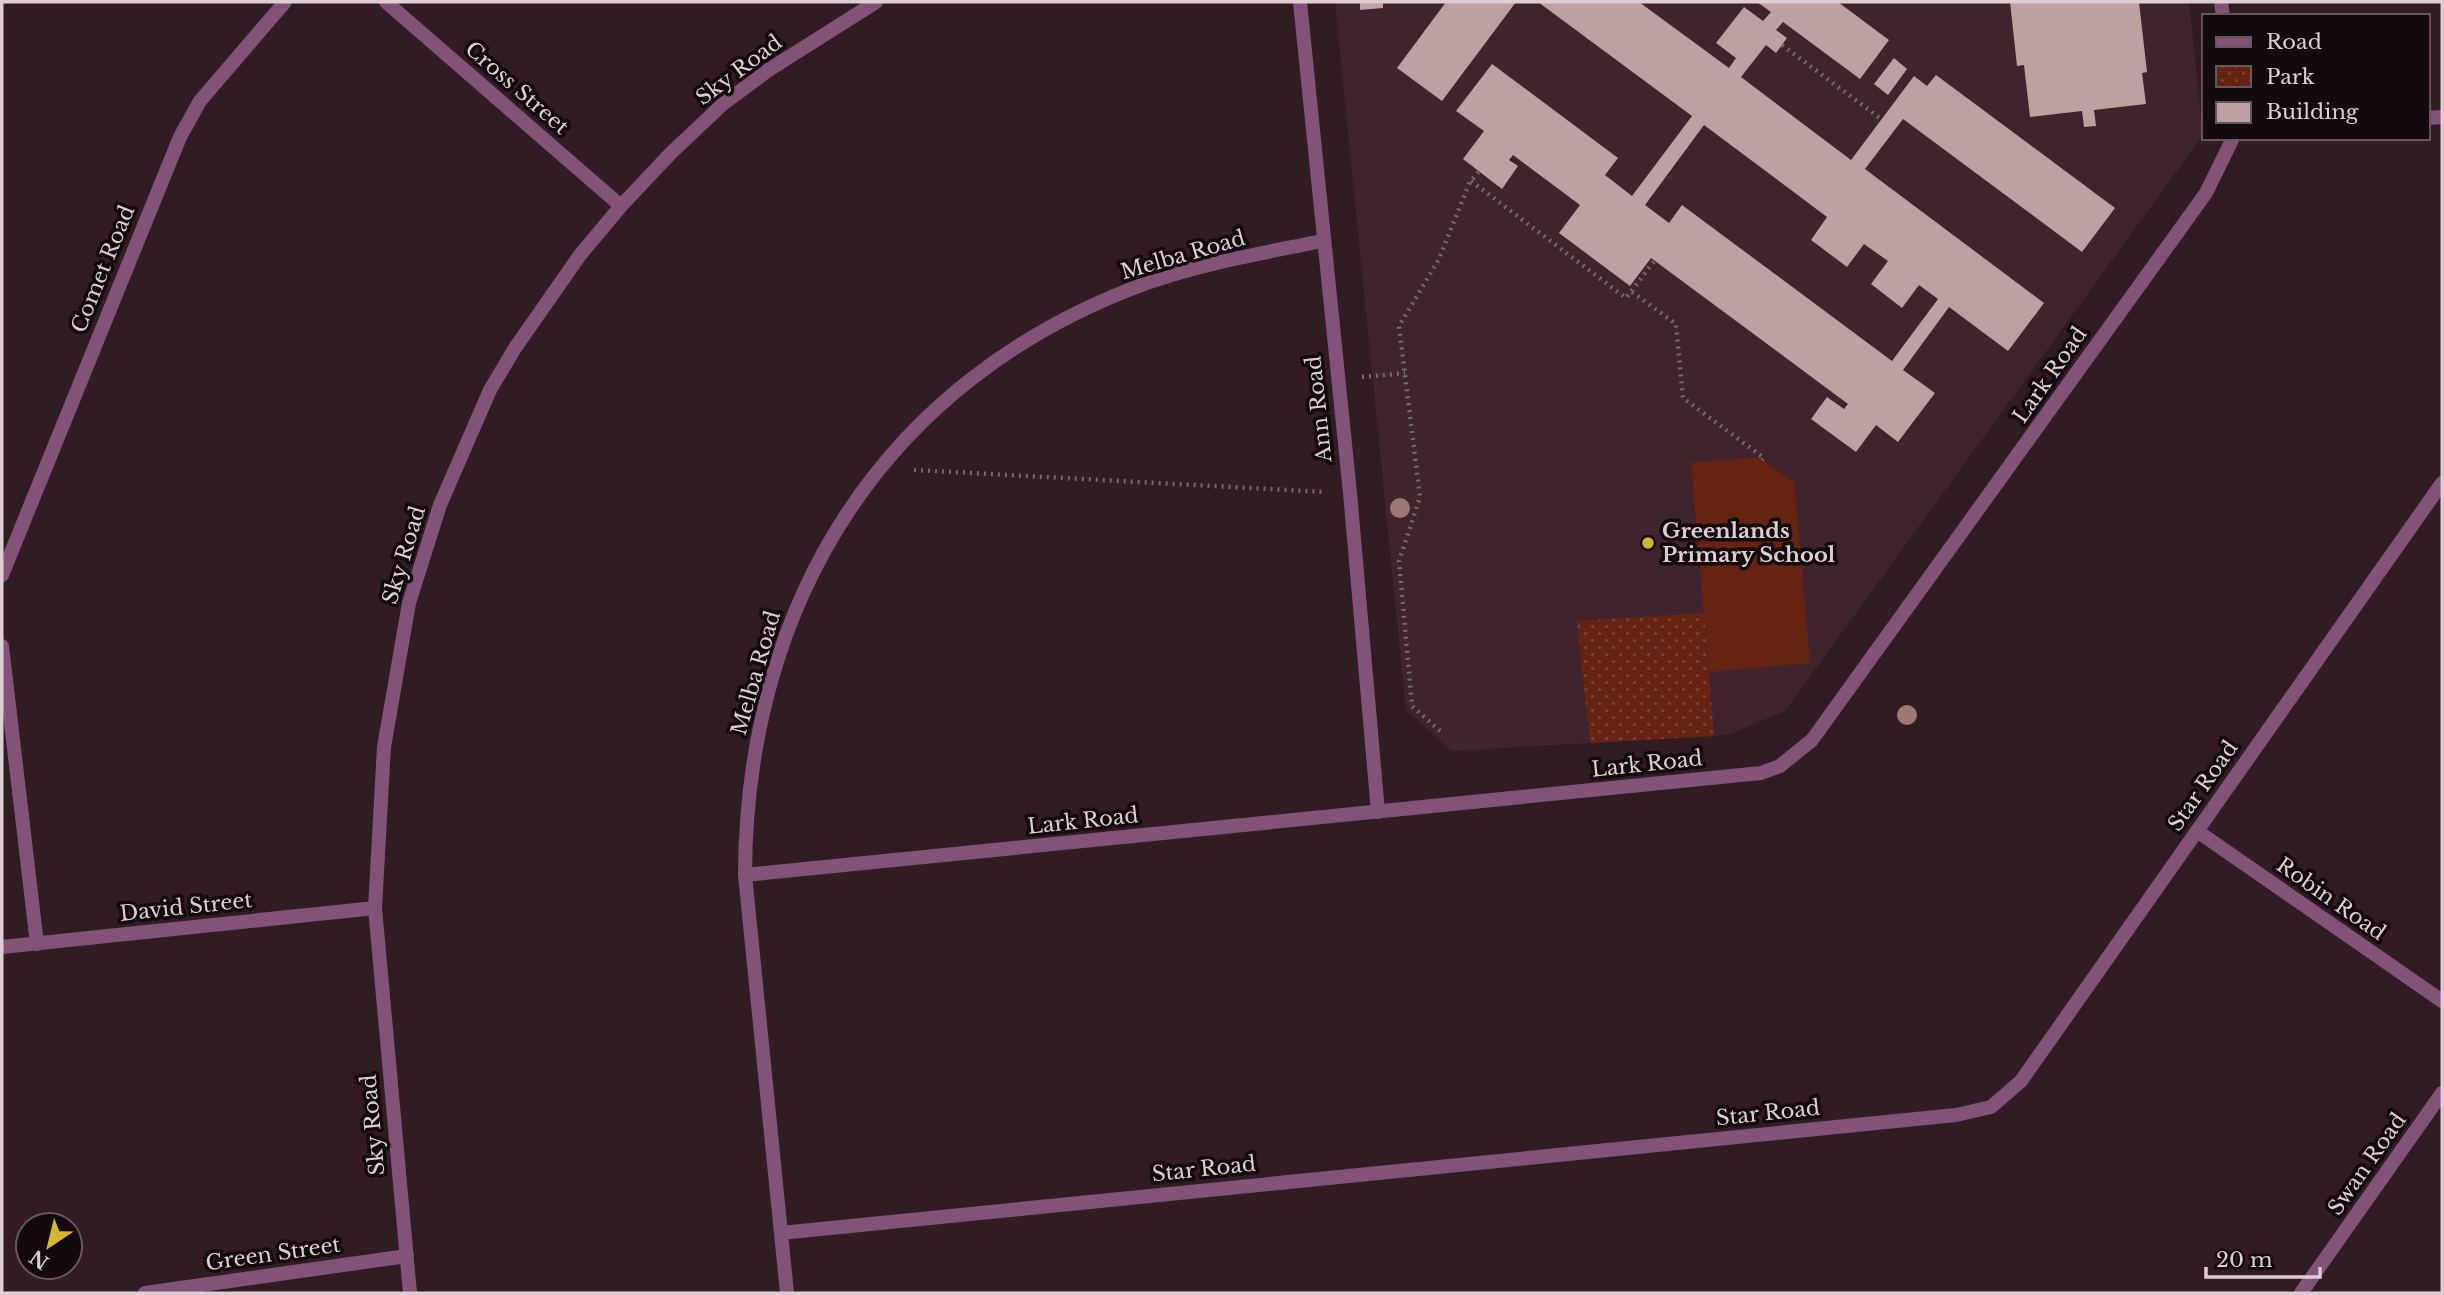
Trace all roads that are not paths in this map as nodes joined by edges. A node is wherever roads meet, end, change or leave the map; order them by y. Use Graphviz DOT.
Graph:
graph roads {
  1 [pos="285,2"];
  2 [pos="386,2"];
  3 [pos="876,2"];
  4 [pos="1300,2"];
  5 [pos="2232,140"];
  6 [pos="621,206"];
  7 [pos="1322,241"];
  8 [pos="2442,483"];
  9 [pos="2,575"];
  10 [pos="2,646"];
  11 [pos="1378,812"];
  12 [pos="2197,831"];
  13 [pos="745,875"];
  14 [pos="375,908"];
  15 [pos="37,944"];
  16 [pos="2,947"];
  17 [pos="2442,1001"];
  18 [pos="2442,1094"];
  19 [pos="781,1233"];
  20 [pos="407,1256"];
  21 [pos="145,1293"];
  22 [pos="410,1293"];
  23 [pos="787,1293"];
  24 [pos="2301,1293"];
  1 -- 9 [label="street, Comet Road"];
  2 -- 6 [label="street, Cross Street"];
  3 -- 6 [label="street, Sky Road"];
  4 -- 7 [label="street, Ann Road"];
  5 -- 11 [label="street, Lark Road"];
  6 -- 14 [label="street, Sky Road"];
  7 -- 11 [label="street, Ann Road"];
  7 -- 13 [label="street, Melba Road"];
  8 -- 12 [label="street, Star Road"];
  10 -- 15 [label="street"];
  11 -- 13 [label="street, Lark Road"];
  12 -- 17 [label="street, Robin Road"];
  12 -- 19 [label="street, Star Road"];
  13 -- 19 [label="street, Melba Road"];
  14 -- 15 [label="street, David Street"];
  14 -- 20 [label="street, Sky Road"];
  15 -- 16 [label="street, David Street"];
  18 -- 24 [label="street, Swan Road"];
  19 -- 23 [label="street, Melba Road"];
  20 -- 21 [label="street, Green Street"];
  20 -- 22 [label="street, Sky Road"];
}
